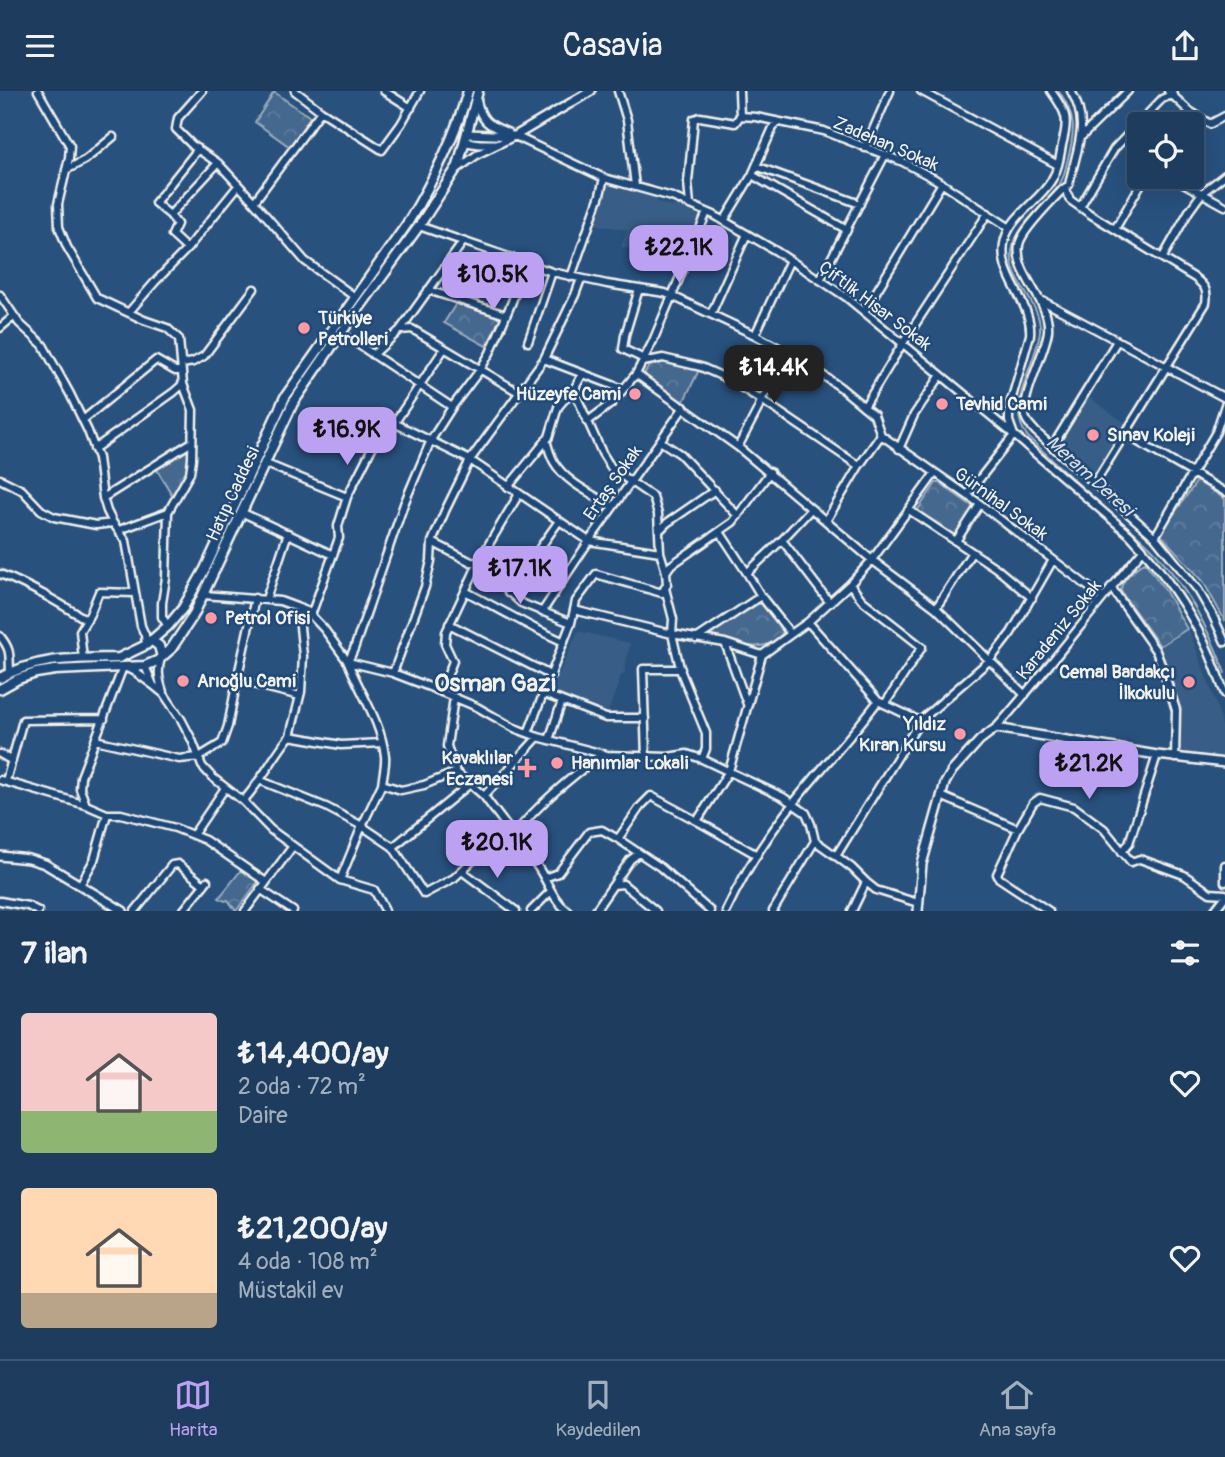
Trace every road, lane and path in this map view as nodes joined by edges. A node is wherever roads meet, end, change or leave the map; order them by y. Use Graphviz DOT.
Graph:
graph roads {
  1 [pos="38,91"];
  2 [pos="201,91"];
  3 [pos="295,91"];
  4 [pos="384,91"];
  5 [pos="420,91"];
  6 [pos="591,91"];
  7 [pos="618,91"];
  8 [pos="739,91"];
  9 [pos="890,91"];
  10 [pos="921,91"];
  11 [pos="1051,91"];
  12 [pos="1071,91"];
  13 [pos="1128,91"];
  14 [pos="465,92"];
  15 [pos="1171,92"];
  16 [pos="477,95"];
  17 [pos="411,108"];
  18 [pos="321,111"];
  19 [pos="1192,112"];
  20 [pos="740,115"];
  21 [pos="1225,116"];
  22 [pos="1204,120"];
  23 [pos="776,121"];
  24 [pos="515,136"];
  25 [pos="113,137"];
  26 [pos="467,138"];
  27 [pos="1080,138"];
  28 [pos="450,141"];
  29 [pos="496,145"];
  30 [pos="865,148"];
  31 [pos="198,149"];
  32 [pos="885,155"];
  33 [pos="218,163"];
  34 [pos="1058,165"];
  35 [pos="756,166"];
  36 [pos="437,167"];
  37 [pos="66,170"];
  38 [pos="454,174"];
  39 [pos="752,175"];
  40 [pos="1225,175"];
  41 [pos="604,178"];
  42 [pos="942,183"];
  43 [pos="238,185"];
  44 [pos="635,186"];
  45 [pos="1065,188"];
  46 [pos="1138,189"];
  47 [pos="1194,189"];
  48 [pos="1202,193"];
  49 [pos="254,202"];
  50 [pos="860,204"];
  51 [pos="690,205"];
  52 [pos="1225,206"];
  53 [pos="1080,207"];
  54 [pos="706,212"];
  55 [pos="988,213"];
  56 [pos="170,215"];
  57 [pos="723,221"];
  58 [pos="419,226"];
  59 [pos="1010,228"];
  60 [pos="1115,229"];
  61 [pos="847,230"];
  62 [pos="747,234"];
  63 [pos="463,242"];
  64 [pos="187,249"];
  65 [pos="1163,257"];
  66 [pos="790,260"];
  67 [pos="526,264"];
  68 [pos="552,272"];
  69 [pos="571,277"];
  70 [pos="581,279"];
  71 [pos="820,280"];
  72 [pos="254,289"];
  73 [pos="639,289"];
  74 [pos="428,290"];
  75 [pos="0,295"];
  76 [pos="672,296"];
  77 [pos="355,297"];
  78 [pos="1039,299"];
  79 [pos="864,311"];
  80 [pos="129,312"];
  81 [pos="711,314"];
  82 [pos="506,315"];
  83 [pos="14,316"];
  84 [pos="0,328"];
  85 [pos="400,331"];
  86 [pos="341,333"];
  87 [pos="755,335"];
  88 [pos="1117,341"];
  89 [pos="528,342"];
  90 [pos="903,344"];
  91 [pos="444,349"];
  92 [pos="786,352"];
  93 [pos="373,355"];
  94 [pos="544,359"];
  95 [pos="643,361"];
  96 [pos="181,367"];
  97 [pos="1167,367"];
  98 [pos="480,370"];
  99 [pos="636,374"];
  100 [pos="582,375"];
  101 [pos="941,375"];
  102 [pos="183,384"];
  103 [pos="576,386"];
  104 [pos="419,387"];
  105 [pos="623,389"];
  106 [pos="520,393"];
  107 [pos="1225,398"];
  108 [pos="761,400"];
  109 [pos="1225,405"];
  110 [pos="452,407"];
  111 [pos="684,407"];
  112 [pos="864,407"];
  113 [pos="83,420"];
  114 [pos="587,422"];
  115 [pos="394,423"];
  116 [pos="881,435"];
  117 [pos="1014,435"];
  118 [pos="1126,435"];
  119 [pos="431,440"];
  120 [pos="546,440"];
  121 [pos="660,441"];
  122 [pos="192,442"];
  123 [pos="738,447"];
  124 [pos="1052,447"];
  125 [pos="94,449"];
  126 [pos="899,449"];
  127 [pos="470,460"];
  128 [pos="264,463"];
  129 [pos="859,466"];
  130 [pos="770,472"];
  131 [pos="935,473"];
  132 [pos="1194,473"];
  133 [pos="0,479"];
  134 [pos="632,481"];
  135 [pos="1094,484"];
  136 [pos="508,487"];
  137 [pos="715,490"];
  138 [pos="1225,492"];
  139 [pos="519,494"];
  140 [pos="967,495"];
  141 [pos="347,497"];
  142 [pos="103,498"];
  143 [pos="980,504"];
  144 [pos="613,507"];
  145 [pos="811,509"];
  146 [pos="909,510"];
  147 [pos="168,512"];
  148 [pos="243,513"];
  149 [pos="738,516"];
  150 [pos="559,521"];
  151 [pos="825,521"];
  152 [pos="113,523"];
  153 [pos="118,530"];
  154 [pos="659,531"];
  155 [pos="720,532"];
  156 [pos="288,533"];
  157 [pos="1155,537"];
  158 [pos="782,540"];
  159 [pos="589,541"];
  160 [pos="956,541"];
  161 [pos="432,542"];
  162 [pos="1143,550"];
  163 [pos="660,552"];
  164 [pos="972,552"];
  165 [pos="333,555"];
  166 [pos="873,560"];
  167 [pos="1053,560"];
  168 [pos="483,563"];
  169 [pos="666,572"];
  170 [pos="747,572"];
  171 [pos="0,574"];
  172 [pos="850,584"];
  173 [pos="665,587"];
  174 [pos="1111,587"];
  175 [pos="465,591"];
  176 [pos="135,593"];
  177 [pos="508,593"];
  178 [pos="204,595"];
  179 [pos="761,596"];
  180 [pos="255,598"];
  181 [pos="1032,598"];
  182 [pos="1103,598"];
  183 [pos="266,599"];
  184 [pos="831,603"];
  185 [pos="298,608"];
  186 [pos="936,608"];
  187 [pos="574,610"];
  188 [pos="542,612"];
  189 [pos="311,615"];
  190 [pos="86,620"];
  191 [pos="808,622"];
  192 [pos="571,623"];
  193 [pos="449,624"];
  194 [pos="168,626"];
  195 [pos="672,634"];
  196 [pos="791,634"];
  197 [pos="0,636"];
  198 [pos="181,636"];
  199 [pos="696,639"];
  200 [pos="565,642"];
  201 [pos="1225,642"];
  202 [pos="725,643"];
  203 [pos="147,644"];
  204 [pos="762,655"];
  205 [pos="162,657"];
  206 [pos="83,659"];
  207 [pos="990,660"];
  208 [pos="348,662"];
  209 [pos="145,666"];
  210 [pos="123,667"];
  211 [pos="681,669"];
  212 [pos="10,673"];
  213 [pos="393,673"];
  214 [pos="552,676"];
  215 [pos="0,678"];
  216 [pos="237,680"];
  217 [pos="153,685"];
  218 [pos="0,689"];
  219 [pos="441,692"];
  220 [pos="164,694"];
  221 [pos="544,694"];
  222 [pos="1225,694"];
  223 [pos="300,695"];
  224 [pos="1025,695"];
  225 [pos="454,697"];
  226 [pos="562,701"];
  227 [pos="881,703"];
  228 [pos="748,706"];
  229 [pos="645,718"];
  230 [pos="104,719"];
  231 [pos="920,721"];
  232 [pos="996,728"];
  233 [pos="528,733"];
  234 [pos="290,736"];
  235 [pos="538,737"];
  236 [pos="95,740"];
  237 [pos="549,740"];
  238 [pos="382,743"];
  239 [pos="0,754"];
  240 [pos="602,754"];
  241 [pos="1157,755"];
  242 [pos="199,757"];
  243 [pos="646,757"];
  244 [pos="1175,758"];
  245 [pos="702,759"];
  246 [pos="12,761"];
  247 [pos="1225,763"];
  248 [pos="729,771"];
  249 [pos="456,772"];
  250 [pos="259,780"];
  251 [pos="3,781"];
  252 [pos="382,784"];
  253 [pos="470,784"];
  254 [pos="225,787"];
  255 [pos="484,796"];
  256 [pos="941,796"];
  257 [pos="243,801"];
  258 [pos="793,804"];
  259 [pos="86,805"];
  260 [pos="107,814"];
  261 [pos="697,821"];
  262 [pos="362,825"];
  263 [pos="507,828"];
  264 [pos="1018,829"];
  265 [pos="193,835"];
  266 [pos="513,836"];
  267 [pos="618,839"];
  268 [pos="815,841"];
  269 [pos="293,846"];
  270 [pos="393,847"];
  271 [pos="1122,852"];
  272 [pos="639,853"];
  273 [pos="757,855"];
  274 [pos="0,856"];
  275 [pos="836,856"];
  276 [pos="1225,865"];
  277 [pos="462,871"];
  278 [pos="544,878"];
  279 [pos="340,880"];
  280 [pos="266,882"];
  281 [pos="866,882"];
  282 [pos="1225,882"];
  283 [pos="80,885"];
  284 [pos="613,885"];
  285 [pos="260,889"];
  286 [pos="551,891"];
  287 [pos="1225,896"];
  288 [pos="0,901"];
  289 [pos="919,909"];
  290 [pos="38,911"];
  291 [pos="123,911"];
  292 [pos="135,911"];
  293 [pos="183,911"];
  294 [pos="245,911"];
  295 [pos="293,911"];
  296 [pos="385,911"];
  297 [pos="516,911"];
  298 [pos="531,911"];
  299 [pos="568,911"];
  300 [pos="595,911"];
  301 [pos="656,911"];
  302 [pos="710,911"];
  303 [pos="726,911"];
  304 [pos="773,911"];
  305 [pos="852,911"];
  306 [pos="1049,911"];
  307 [pos="1214,911"];
  1 -- 37 [label="street"];
  2 -- 31 [label="street"];
  3 -- 18 [label="street"];
  4 -- 17 [label="street"];
  5 -- 17 [label="street"];
  6 -- 24 [label="street"];
  7 -- 44 [label="street"];
  8 -- 20 [label="street"];
  9 -- 30 [label="street"];
  10 -- 34 [label="street"];
  11 -- 34 [label="street"];
  12 -- 27 [label="street"];
  13 -- 27 [label="street"];
  14 -- 28 [label="main road, Hatıp Caddesi"];
  15 -- 19 [label="street"];
  15 -- 53 [label="street"];
  16 -- 24 [label="street"];
  16 -- 26 [label="main road, Hatıp Caddesi"];
  17 -- 18 [label="street"];
  18 -- 49 [label="street"];
  20 -- 23 [label="street, Zadehan Sokak"];
  20 -- 51 [label="street, Zadehan Sokak"];
  21 -- 22 [label="street"];
  23 -- 30 [label="street, Zadehan Sokak"];
  23 -- 35 [label="street"];
  24 -- 26 [label="street"];
  24 -- 29 [label="street"];
  24 -- 41 [label="street, Çiftlik Hisar Sokak"];
  25 -- 37 [label="street"];
  26 -- 28 [label="main road"];
  26 -- 29 [label="street"];
  26 -- 38 [label="main road, Hatıp Caddesi"];
  27 -- 45 [label="street"];
  28 -- 36 [label="main road, Hatıp Caddesi"];
  29 -- 38 [label="street"];
  30 -- 32 [label="street, Zadehan Sokak"];
  31 -- 33 [label="street"];
  31 -- 56 [label="street"];
  32 -- 42 [label="street, Zadehan Sokak"];
  32 -- 50 [label="street"];
  33 -- 43 [label="street"];
  33 -- 56 [label="street"];
  34 -- 59 [label="street"];
  35 -- 39 [label="street"];
  35 -- 50 [label="street"];
  36 -- 38 [label="main road"];
  36 -- 77 [label="main road, Hatıp Caddesi"];
  37 -- 80 [label="street"];
  38 -- 58 [label="main road, Hatıp Caddesi"];
  39 -- 57 [label="street"];
  39 -- 61 [label="street"];
  40 -- 48 [label="street"];
  41 -- 44 [label="street, Çiftlik Hisar Sokak"];
  41 -- 69 [label="street"];
  42 -- 55 [label="street, Zadehan Sokak"];
  42 -- 79 [label="street"];
  43 -- 49 [label="street"];
  43 -- 64 [label="street"];
  44 -- 51 [label="street, Çiftlik Hisar Sokak"];
  45 -- 53 [label="street"];
  45 -- 78 [label="street"];
  46 -- 60 [label="street"];
  47 -- 48 [label="street"];
  48 -- 52 [label="street"];
  48 -- 65 [label="street"];
  49 -- 77 [label="street"];
  50 -- 61 [label="street"];
  51 -- 54 [label="street, Çiftlik Hisar Sokak"];
  53 -- 60 [label="street"];
  54 -- 57 [label="street, Çiftlik Hisar Sokak"];
  54 -- 76 [label="street"];
  55 -- 59 [label="street, Zadehan Sokak"];
  55 -- 90 [label="street"];
  56 -- 64 [label="street"];
  57 -- 62 [label="street, Çiftlik Hisar Sokak"];
  58 -- 63 [label="street"];
  58 -- 86 [label="main road, Hatıp Caddesi"];
  59 -- 117 [label="street"];
  60 -- 65 [label="street"];
  61 -- 71 [label="street"];
  62 -- 66 [label="street, Çiftlik Hisar Sokak"];
  62 -- 81 [label="street"];
  63 -- 67 [label="street"];
  63 -- 74 [label="street"];
  64 -- 80 [label="street"];
  65 -- 97 [label="street"];
  66 -- 71 [label="street, Çiftlik Hisar Sokak"];
  66 -- 87 [label="street"];
  67 -- 68 [label="street"];
  67 -- 82 [label="street"];
  68 -- 69 [label="street"];
  68 -- 89 [label="street"];
  69 -- 70 [label="street"];
  70 -- 73 [label="street"];
  70 -- 94 [label="street"];
  71 -- 79 [label="street, Çiftlik Hisar Sokak"];
  72 -- 96 [label="street"];
  73 -- 76 [label="street"];
  73 -- 95 [label="street"];
  74 -- 82 [label="street"];
  74 -- 85 [label="street"];
  75 -- 83 [label="street"];
  76 -- 81 [label="street"];
  76 -- 95 [label="street"];
  77 -- 194 [label="main road, Hatıp Caddesi"];
  78 -- 88 [label="street"];
  78 -- 124 [label="street"];
  79 -- 90 [label="street, Çiftlik Hisar Sokak"];
  80 -- 96 [label="street"];
  81 -- 87 [label="street"];
  82 -- 98 [label="street"];
  83 -- 84 [label="street"];
  83 -- 113 [label="street"];
  85 -- 91 [label="street"];
  85 -- 93 [label="street"];
  86 -- 93 [label="street"];
  86 -- 128 [label="main road, Hatıp Caddesi"];
  87 -- 92 [label="street"];
  88 -- 97 [label="street"];
  88 -- 124 [label="street"];
  90 -- 101 [label="street, Çiftlik Hisar Sokak"];
  90 -- 112 [label="street"];
  91 -- 98 [label="street"];
  91 -- 104 [label="street"];
  92 -- 108 [label="street"];
  92 -- 112 [label="street"];
  93 -- 104 [label="street"];
  94 -- 100 [label="street"];
  94 -- 106 [label="street"];
  95 -- 99 [label="street"];
  95 -- 108 [label="street"];
  96 -- 102 [label="street"];
  96 -- 113 [label="street"];
  97 -- 107 [label="street"];
  97 -- 118 [label="street"];
  98 -- 106 [label="street"];
  98 -- 110 [label="street"];
  99 -- 105 [label="street"];
  99 -- 111 [label="street"];
  100 -- 103 [label="street"];
  100 -- 105 [label="street"];
  101 -- 117 [label="street, Çiftlik Hisar Sokak"];
  101 -- 126 [label="street"];
  102 -- 122 [label="street"];
  102 -- 125 [label="street"];
  103 -- 114 [label="street"];
  103 -- 120 [label="street"];
  104 -- 110 [label="street"];
  104 -- 115 [label="street"];
  105 -- 114 [label="street"];
  106 -- 127 [label="street"];
  108 -- 123 [label="street"];
  108 -- 129 [label="street"];
  109 -- 132 [label="street"];
  110 -- 119 [label="street"];
  111 -- 121 [label="street, Ertaş Sokak"];
  111 -- 123 [label="street"];
  112 -- 116 [label="street"];
  113 -- 125 [label="street"];
  114 -- 134 [label="street"];
  115 -- 119 [label="street"];
  115 -- 141 [label="street"];
  116 -- 126 [label="street, Gürnihal Sokak"];
  116 -- 129 [label="street"];
  117 -- 140 [label="street"];
  117 -- 162 [label="street, Çiftlik Hisar Sokak"];
  118 -- 132 [label="street"];
  118 -- 135 [label="street"];
  119 -- 127 [label="street"];
  119 -- 208 [label="street"];
  120 -- 136 [label="street"];
  120 -- 144 [label="street"];
  121 -- 134 [label="street, Ertaş Sokak"];
  121 -- 137 [label="street"];
  122 -- 142 [label="street"];
  122 -- 147 [label="street"];
  123 -- 130 [label="street"];
  124 -- 135 [label="street"];
  125 -- 142 [label="street"];
  126 -- 131 [label="street, Gürnihal Sokak"];
  127 -- 136 [label="street"];
  127 -- 161 [label="street"];
  128 -- 141 [label="street"];
  128 -- 148 [label="main road, Hatıp Caddesi"];
  129 -- 151 [label="street"];
  130 -- 145 [label="street"];
  130 -- 149 [label="street"];
  131 -- 140 [label="street, Gürnihal Sokak"];
  131 -- 146 [label="street"];
  132 -- 138 [label="street"];
  132 -- 157 [label="street"];
  133 -- 152 [label="street"];
  134 -- 144 [label="street, Ertaş Sokak"];
  134 -- 154 [label="street"];
  135 -- 157 [label="street"];
  136 -- 139 [label="street"];
  137 -- 149 [label="street"];
  137 -- 154 [label="street"];
  139 -- 150 [label="street"];
  139 -- 168 [label="street"];
  140 -- 143 [label="street, Gürnihal Sokak"];
  141 -- 165 [label="street"];
  142 -- 152 [label="street"];
  143 -- 160 [label="street"];
  143 -- 167 [label="street, Gürnihal Sokak"];
  144 -- 159 [label="street, Ertaş Sokak"];
  145 -- 151 [label="street"];
  145 -- 158 [label="street"];
  146 -- 160 [label="street"];
  146 -- 166 [label="street"];
  147 -- 153 [label="street"];
  147 -- 194 [label="street"];
  148 -- 156 [label="street"];
  148 -- 178 [label="main road, Hatıp Caddesi"];
  149 -- 155 [label="street"];
  150 -- 159 [label="street"];
  150 -- 177 [label="street"];
  151 -- 166 [label="street"];
  152 -- 153 [label="street"];
  153 -- 176 [label="street"];
  154 -- 163 [label="street"];
  155 -- 169 [label="street"];
  155 -- 170 [label="street"];
  156 -- 165 [label="street"];
  156 -- 183 [label="street"];
  157 -- 201 [label="street"];
  158 -- 170 [label="street"];
  158 -- 184 [label="street"];
  159 -- 163 [label="street"];
  159 -- 188 [label="street, Ertaş Sokak"];
  160 -- 164 [label="street"];
  161 -- 168 [label="street"];
  161 -- 213 [label="street"];
  162 -- 174 [label="street, Karadeniz Sokak"];
  162 -- 222 [label="street, Çiftlik Hisar Sokak"];
  163 -- 169 [label="street"];
  164 -- 181 [label="street"];
  164 -- 186 [label="street"];
  165 -- 189 [label="street"];
  166 -- 172 [label="street"];
  166 -- 186 [label="street"];
  167 -- 181 [label="street"];
  167 -- 182 [label="street, Gürnihal Sokak"];
  168 -- 175 [label="street"];
  168 -- 177 [label="street"];
  169 -- 173 [label="street"];
  170 -- 179 [label="street"];
  171 -- 190 [label="street"];
  172 -- 184 [label="street"];
  172 -- 227 [label="street"];
  173 -- 187 [label="street"];
  173 -- 195 [label="street"];
  174 -- 182 [label="street, Karadeniz Sokak"];
  174 -- 244 [label="street"];
  175 -- 193 [label="street"];
  175 -- 200 [label="street"];
  176 -- 190 [label="street"];
  176 -- 203 [label="street"];
  177 -- 188 [label="street"];
  178 -- 180 [label="street"];
  178 -- 198 [label="main road, Hatıp Caddesi"];
  179 -- 196 [label="street"];
  179 -- 199 [label="street"];
  180 -- 183 [label="street"];
  180 -- 216 [label="street"];
  181 -- 207 [label="street"];
  182 -- 224 [label="street, Karadeniz Sokak"];
  183 -- 185 [label="street"];
  184 -- 191 [label="street"];
  185 -- 189 [label="street"];
  185 -- 223 [label="street"];
  186 -- 207 [label="street"];
  187 -- 192 [label="street"];
  187 -- 195 [label="street"];
  188 -- 192 [label="street"];
  189 -- 208 [label="street"];
  190 -- 206 [label="street"];
  191 -- 196 [label="street"];
  191 -- 227 [label="street"];
  192 -- 200 [label="street"];
  193 -- 214 [label="street"];
  193 -- 219 [label="street"];
  194 -- 198 [label="main road"];
  194 -- 203 [label="main road, Hatıp Caddesi"];
  195 -- 199 [label="street"];
  195 -- 211 [label="street"];
  196 -- 204 [label="street"];
  197 -- 212 [label="street"];
  198 -- 205 [label="main road, Hatıp Caddesi"];
  199 -- 202 [label="street"];
  200 -- 214 [label="street"];
  202 -- 204 [label="street"];
  202 -- 228 [label="street"];
  203 -- 205 [label="main road"];
  203 -- 206 [label="main road, Hatıp Caddesi"];
  203 -- 209 [label="main road"];
  204 -- 228 [label="street"];
  205 -- 209 [label="main road, Hatıp Caddesi"];
  205 -- 220 [label="street"];
  206 -- 212 [label="main road, Hatıp Caddesi"];
  207 -- 224 [label="street"];
  207 -- 231 [label="street"];
  208 -- 213 [label="street"];
  208 -- 238 [label="street"];
  209 -- 210 [label="main road, Hatıp Caddesi"];
  209 -- 217 [label="street"];
  210 -- 217 [label="street"];
  210 -- 218 [label="main road, Hatıp Caddesi"];
  210 -- 230 [label="street"];
  211 -- 229 [label="street"];
  211 -- 245 [label="street"];
  212 -- 215 [label="main road, Hatıp Caddesi"];
  213 -- 219 [label="street"];
  214 -- 221 [label="street"];
  216 -- 223 [label="street"];
  216 -- 242 [label="street"];
  217 -- 220 [label="street"];
  219 -- 225 [label="street"];
  220 -- 242 [label="street"];
  221 -- 226 [label="street"];
  221 -- 233 [label="street"];
  223 -- 234 [label="street"];
  224 -- 232 [label="street, Karadeniz Sokak"];
  225 -- 233 [label="street"];
  225 -- 249 [label="street"];
  226 -- 229 [label="street"];
  226 -- 237 [label="street"];
  227 -- 231 [label="street"];
  227 -- 258 [label="street"];
  228 -- 248 [label="street"];
  229 -- 243 [label="street"];
  230 -- 236 [label="street"];
  230 -- 246 [label="street"];
  231 -- 275 [label="street"];
  232 -- 241 [label="street"];
  232 -- 256 [label="street"];
  233 -- 235 [label="street"];
  234 -- 238 [label="street"];
  234 -- 250 [label="street"];
  235 -- 237 [label="street"];
  235 -- 255 [label="street"];
  236 -- 242 [label="street"];
  236 -- 259 [label="street"];
  237 -- 240 [label="street"];
  238 -- 252 [label="street"];
  239 -- 246 [label="street"];
  240 -- 243 [label="street"];
  240 -- 266 [label="street"];
  241 -- 244 [label="street"];
  241 -- 271 [label="street"];
  242 -- 254 [label="street"];
  243 -- 245 [label="street"];
  244 -- 247 [label="street"];
  245 -- 248 [label="street"];
  246 -- 251 [label="street"];
  248 -- 258 [label="street"];
  248 -- 261 [label="street"];
  249 -- 252 [label="street"];
  249 -- 253 [label="street"];
  250 -- 257 [label="street"];
  250 -- 262 [label="street"];
  251 -- 259 [label="street"];
  252 -- 262 [label="street"];
  253 -- 255 [label="street"];
  253 -- 270 [label="street"];
  254 -- 257 [label="street"];
  254 -- 265 [label="street"];
  255 -- 263 [label="street"];
  256 -- 264 [label="street"];
  256 -- 289 [label="street"];
  257 -- 269 [label="street"];
  258 -- 268 [label="street"];
  258 -- 273 [label="street"];
  259 -- 260 [label="street"];
  260 -- 265 [label="street"];
  260 -- 283 [label="street"];
  261 -- 267 [label="street"];
  261 -- 273 [label="street"];
  262 -- 270 [label="street"];
  262 -- 279 [label="street"];
  263 -- 266 [label="street"];
  263 -- 277 [label="street"];
  264 -- 271 [label="street"];
  264 -- 306 [label="street"];
  265 -- 280 [label="street"];
  266 -- 278 [label="street"];
  267 -- 272 [label="street"];
  267 -- 278 [label="street"];
  268 -- 275 [label="street"];
  268 -- 304 [label="street"];
  269 -- 279 [label="street"];
  269 -- 280 [label="street"];
  270 -- 277 [label="street"];
  271 -- 287 [label="street"];
  272 -- 284 [label="street"];
  272 -- 302 [label="street"];
  273 -- 303 [label="street"];
  274 -- 283 [label="street"];
  275 -- 281 [label="street"];
  276 -- 282 [label="street"];
  277 -- 297 [label="street"];
  278 -- 286 [label="street"];
  279 -- 296 [label="street"];
  280 -- 285 [label="street"];
  281 -- 289 [label="street"];
  281 -- 305 [label="street"];
  283 -- 291 [label="street"];
  284 -- 300 [label="street"];
  284 -- 301 [label="street"];
  285 -- 294 [label="street"];
  285 -- 295 [label="street"];
  286 -- 298 [label="street"];
  286 -- 299 [label="street"];
  287 -- 307 [label="street"];
  288 -- 290 [label="street"];
  292 -- 293 [label="street"];
}
